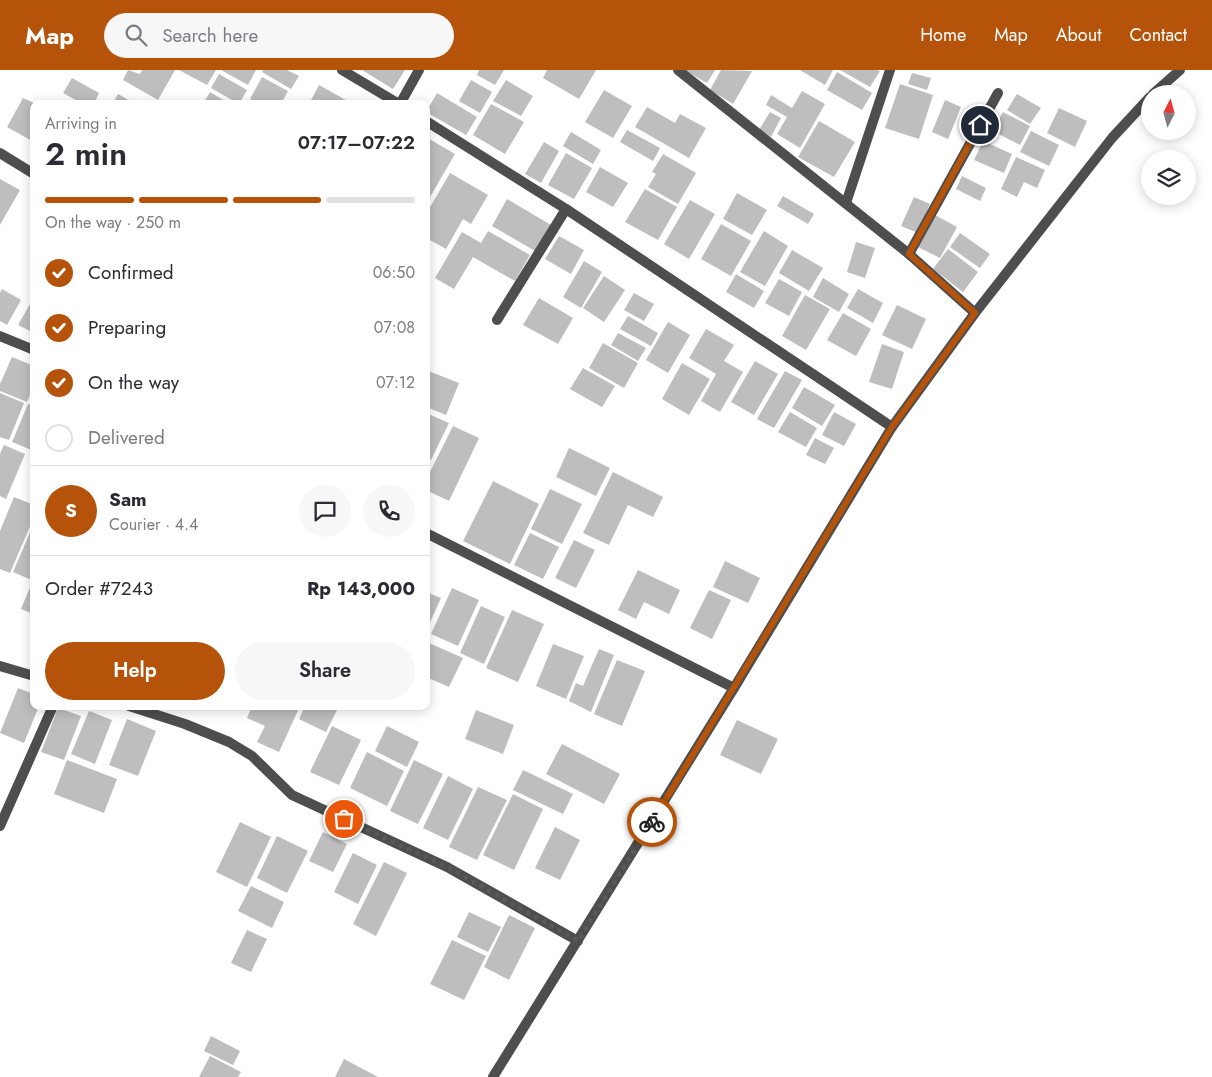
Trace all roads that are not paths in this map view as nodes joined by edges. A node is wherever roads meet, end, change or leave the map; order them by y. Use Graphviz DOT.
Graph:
graph roads {
  1 [pos="342,70"];
  2 [pos="420,70"];
  3 [pos="678,70"];
  4 [pos="890,70"];
  5 [pos="1180,70"];
  6 [pos="1163,85"];
  7 [pos="998,93"];
  8 [pos="392,100"];
  9 [pos="401,100"];
  10 [pos="1141,106"];
  11 [pos="430,124"];
  12 [pos="0,153"];
  13 [pos="30,172"];
  14 [pos="846,204"];
  15 [pos="566,209"];
  16 [pos="909,254"];
  17 [pos="975,313"];
  18 [pos="497,320"];
  19 [pos="0,336"];
  20 [pos="30,348"];
  21 [pos="892,427"];
  22 [pos="430,535"];
  23 [pos="0,666"];
  24 [pos="30,675"];
  25 [pos="734,688"];
  26 [pos="51,710"];
  27 [pos="141,710"];
  28 [pos="0,826"];
  29 [pos="578,941"];
  30 [pos="493,1077"];
  1 -- 8 [label="street"];
  2 -- 9 [label="street"];
  3 -- 14 [label="street"];
  4 -- 14 [label="street"];
  5 -- 6 [label="street"];
  7 -- 16 [label="street"];
  10 -- 17 [label="street"];
  11 -- 15 [label="street"];
  12 -- 13 [label="street"];
  14 -- 16 [label="street"];
  15 -- 18 [label="street"];
  15 -- 21 [label="street"];
  16 -- 17 [label="street"];
  17 -- 21 [label="street"];
  19 -- 20 [label="street"];
  21 -- 25 [label="street"];
  22 -- 25 [label="street"];
  23 -- 24 [label="street"];
  25 -- 29 [label="street"];
  26 -- 28 [label="street"];
  27 -- 29 [label="street"];
  29 -- 30 [label="street"];
}
